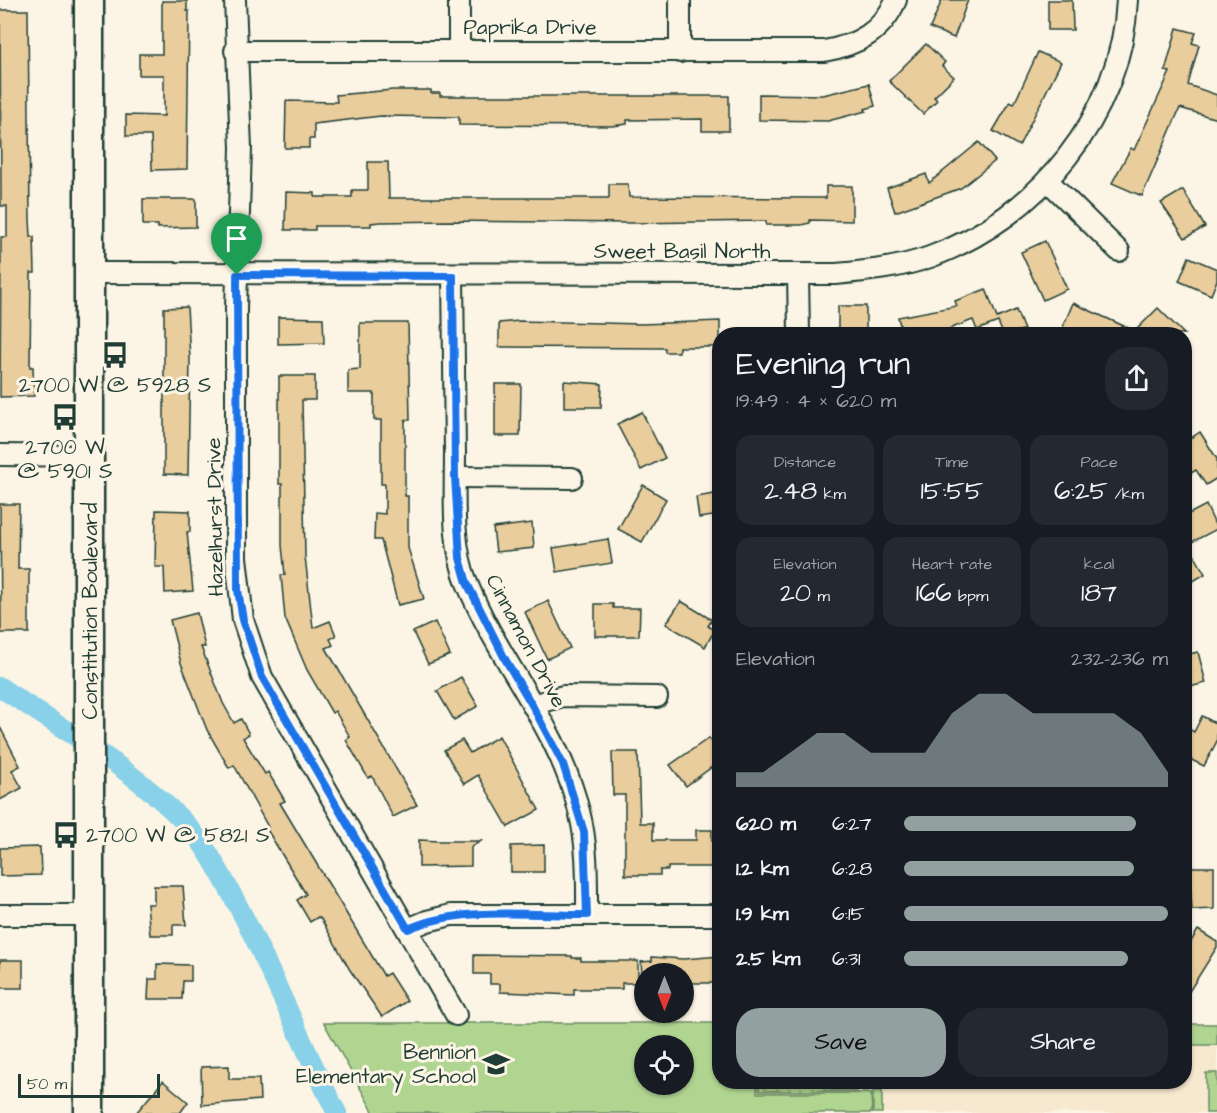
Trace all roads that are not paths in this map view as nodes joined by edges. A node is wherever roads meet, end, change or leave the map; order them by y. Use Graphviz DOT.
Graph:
graph roads {
  1 [pos="89,0"];
  2 [pos="235,0"];
  3 [pos="459,0"];
  4 [pos="680,0"];
  5 [pos="896,0"];
  6 [pos="1127,0"];
  7 [pos="235,51"];
  8 [pos="459,51"];
  9 [pos="680,52"];
  10 [pos="1048,181"];
  11 [pos="1119,251"];
  12 [pos="90,273"];
  13 [pos="798,274"];
  14 [pos="237,275"];
  15 [pos="453,276"];
  16 [pos="799,327"];
  17 [pos="0,455"];
  18 [pos="90,456"];
  19 [pos="455,477"];
  20 [pos="572,478"];
  21 [pos="657,697"];
  22 [pos="532,705"];
  23 [pos="0,915"];
  24 [pos="89,915"];
  25 [pos="587,915"];
  26 [pos="712,915"];
  27 [pos="408,929"];
  28 [pos="456,1015"];
  29 [pos="89,1113"];
  1 -- 12 [label="main road, Constitution Boulevard"];
  2 -- 7 [label="street, Hazelhurst Drive"];
  3 -- 8 [label="street"];
  4 -- 9 [label="street"];
  5 -- 9 [label="street, Paprika Drive"];
  6 -- 10 [label="street, Sweet Basil North"];
  7 -- 8 [label="street, Paprika Drive"];
  7 -- 14 [label="street, Hazelhurst Drive"];
  8 -- 9 [label="street, Paprika Drive"];
  10 -- 11 [label="street"];
  10 -- 13 [label="street, Sweet Basil North"];
  12 -- 14 [label="street, Sweet Basil North"];
  12 -- 18 [label="main road, Constitution Boulevard"];
  13 -- 15 [label="street, Sweet Basil North"];
  13 -- 16 [label="street"];
  14 -- 15 [label="street, Sweet Basil North"];
  14 -- 27 [label="street, Hazelhurst Drive"];
  15 -- 19 [label="street, Cinnamon Drive"];
  17 -- 18 [label="street"];
  18 -- 24 [label="main road, Constitution Boulevard"];
  19 -- 20 [label="street"];
  19 -- 22 [label="street, Cinnamon Drive"];
  21 -- 22 [label="street"];
  22 -- 25 [label="street, Cinnamon Drive"];
  23 -- 24 [label="street"];
  24 -- 29 [label="main road, Constitution Boulevard"];
  25 -- 26 [label="street"];
  25 -- 27 [label="street"];
  27 -- 28 [label="street, Hazelhurst Drive"];
}
